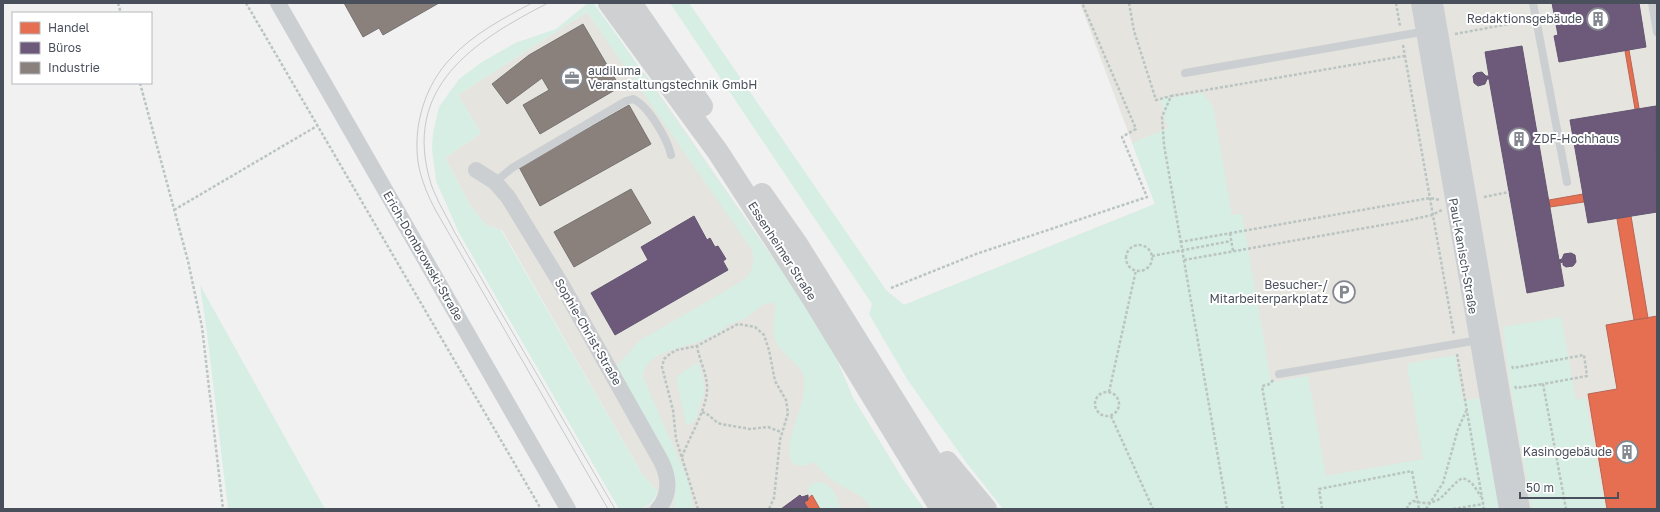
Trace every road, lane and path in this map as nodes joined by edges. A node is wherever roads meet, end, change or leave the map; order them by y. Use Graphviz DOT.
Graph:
graph roads {
  1 [pos="246,3"];
  2 [pos="278,3"];
  3 [pos="608,3"];
  4 [pos="631,3"];
  5 [pos="1082,3"];
  6 [pos="1129,3"];
  7 [pos="1396,3"];
  8 [pos="1419,3"];
  9 [pos="1436,3"];
  10 [pos="1533,3"];
  11 [pos="1652,3"];
  12 [pos="1514,23"];
  13 [pos="1424,31"];
  14 [pos="1447,31"];
  15 [pos="1657,32"];
  16 [pos="1401,35"];
  17 [pos="1404,56"];
  18 [pos="1185,73"];
  19 [pos="140,84"];
  20 [pos="1171,96"];
  21 [pos="317,126"];
  22 [pos="671,155"];
  23 [pos="476,170"];
  24 [pos="495,182"];
  25 [pos="1568,182"];
  26 [pos="1509,192"];
  27 [pos="1430,198"];
  28 [pos="1454,203"];
  29 [pos="1485,205"];
  30 [pos="174,210"];
  31 [pos="1432,215"];
  32 [pos="1230,233"];
  33 [pos="1180,242"];
  34 [pos="1231,242"];
  35 [pos="1182,250"];
  36 [pos="1233,251"];
  37 [pos="1152,256"];
  38 [pos="1184,260"];
  39 [pos="1136,270"];
  40 [pos="891,288"];
  41 [pos="1485,339"];
  42 [pos="1455,344"];
  43 [pos="697,346"];
  44 [pos="1511,360"];
  45 [pos="1513,368"];
  46 [pos="1278,374"];
  47 [pos="1514,374"];
  48 [pos="1515,381"];
  49 [pos="1543,384"];
  50 [pos="1109,392"];
  51 [pos="900,407"];
  52 [pos="1466,410"];
  53 [pos="702,412"];
  54 [pos="1112,416"];
  55 [pos="782,432"];
  56 [pos="682,458"];
  57 [pos="1482,499"];
  58 [pos="1417,502"];
  59 [pos="1430,503"];
  60 [pos="1483,504"];
  61 [pos="1467,508"];
  62 [pos="223,509"];
  63 [pos="541,509"];
  64 [pos="568,509"];
  65 [pos="658,509"];
  66 [pos="698,509"];
  67 [pos="769,509"];
  68 [pos="940,509"];
  69 [pos="962,509"];
  70 [pos="986,509"];
  71 [pos="1152,509"];
  72 [pos="1227,509"];
  73 [pos="1283,509"];
  74 [pos="1322,509"];
  75 [pos="1407,509"];
  76 [pos="1419,509"];
  77 [pos="1426,509"];
  78 [pos="1454,509"];
  79 [pos="1484,509"];
  80 [pos="1507,509"];
  81 [pos="1522,509"];
  82 [pos="1566,509"];
  1 -- 21 [label="path"];
  2 -- 64 [label="street, Erich-Dombrowski-Straße"];
  3 -- 68 [label="main road, Essenheimer Straße"];
  4 -- 51 [label="main road, Essenheimer Straße"];
  5 -- 40 [label="path"];
  6 -- 20 [label="path"];
  7 -- 16 [label="path"];
  8 -- 13 [label="street, Paul-Kanisch-Straße"];
  9 -- 14 [label="street, Paul-Kanisch-Straße"];
  10 -- 25 [label="lane"];
  11 -- 15 [label="lane"];
  12 -- 14 [label="path"];
  13 -- 14 [label="lane"];
  13 -- 16 [label="lane"];
  13 -- 28 [label="street, Paul-Kanisch-Straße"];
  14 -- 41 [label="street, Paul-Kanisch-Straße"];
  16 -- 17 [label="path"];
  16 -- 18 [label="lane"];
  17 -- 20 [label="path"];
  17 -- 27 [label="path"];
  19 -- 30 [label="path"];
  20 -- 33 [label="path"];
  21 -- 30 [label="path"];
  21 -- 63 [label="path"];
  22 -- 24 [label="lane"];
  23 -- 24 [label="street, Sophie-Christ-Straße"];
  24 -- 65 [label="street, Sophie-Christ-Straße"];
  26 -- 29 [label="path"];
  27 -- 28 [label="path"];
  27 -- 31 [label="path"];
  27 -- 32 [label="path"];
  28 -- 41 [label="street, Paul-Kanisch-Straße"];
  30 -- 62 [label="path"];
  31 -- 36 [label="path"];
  31 -- 42 [label="path"];
  32 -- 33 [label="path"];
  32 -- 34 [label="path"];
  33 -- 35 [label="path"];
  34 -- 35 [label="path"];
  34 -- 36 [label="path"];
  35 -- 37 [label="path"];
  35 -- 38 [label="path"];
  36 -- 38 [label="path"];
  37 -- 39 [label="path"];
  37 -- 39 [label="path"];
  38 -- 72 [label="path"];
  39 -- 50 [label="path"];
  41 -- 42 [label="lane"];
  41 -- 80 [label="street, Paul-Kanisch-Straße"];
  41 -- 81 [label="street, Paul-Kanisch-Straße"];
  42 -- 46 [label="lane"];
  42 -- 52 [label="path"];
  43 -- 53 [label="path"];
  43 -- 55 [label="path"];
  43 -- 56 [label="path"];
  44 -- 45 [label="path"];
  45 -- 47 [label="path"];
  45 -- 49 [label="path"];
  46 -- 73 [label="path"];
  48 -- 49 [label="path"];
  49 -- 82 [label="path"];
  50 -- 54 [label="path"];
  50 -- 54 [label="path"];
  51 -- 69 [label="main road, Essenheimer Straße"];
  51 -- 70 [label="main road"];
  52 -- 57 [label="path"];
  52 -- 59 [label="path"];
  53 -- 55 [label="path"];
  53 -- 56 [label="path"];
  54 -- 71 [label="path"];
  55 -- 67 [label="path"];
  56 -- 66 [label="path"];
  57 -- 59 [label="path"];
  57 -- 60 [label="path"];
  58 -- 59 [label="path"];
  58 -- 74 [label="path"];
  58 -- 75 [label="path"];
  58 -- 76 [label="path"];
  59 -- 77 [label="path"];
  60 -- 61 [label="path"];
  60 -- 79 [label="path"];
  61 -- 78 [label="path"];
}
